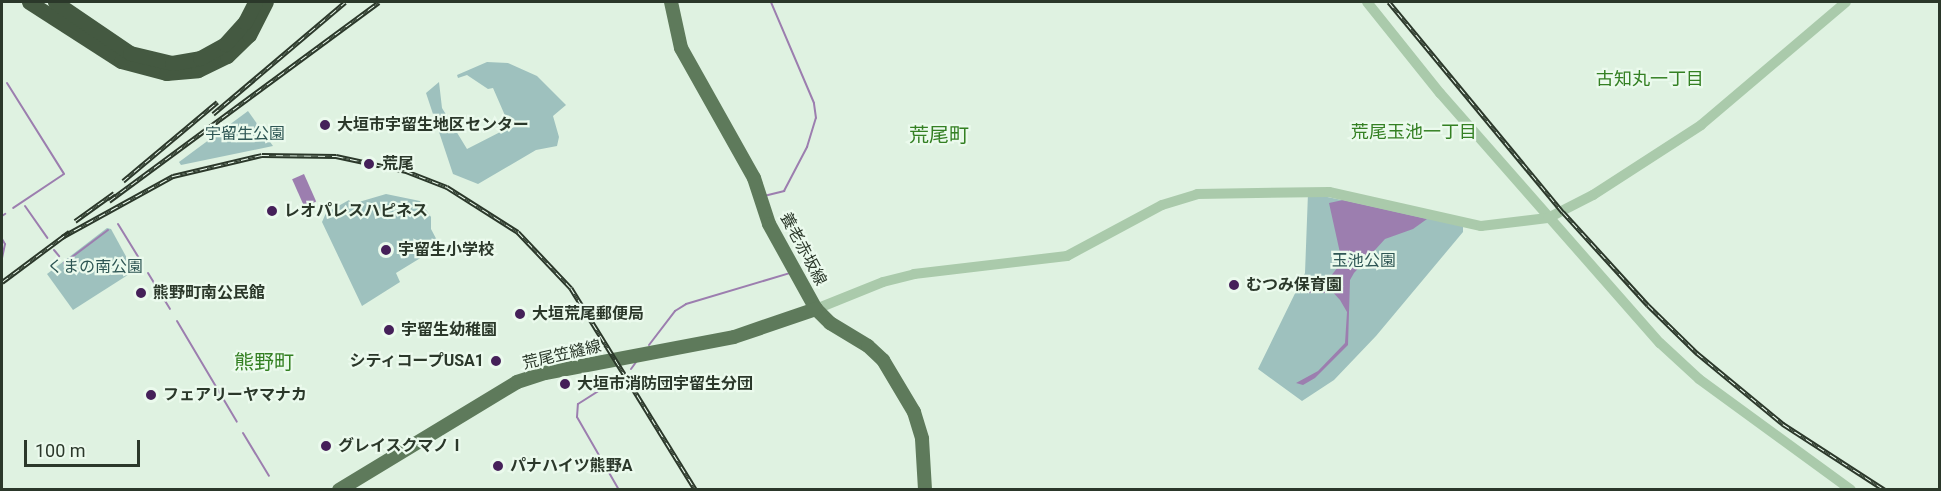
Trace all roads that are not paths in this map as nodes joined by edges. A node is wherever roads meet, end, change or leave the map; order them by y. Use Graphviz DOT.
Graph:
graph roads {
  1 [pos="29,2"];
  2 [pos="39,2"];
  3 [pos="56,2"];
  4 [pos="62,2"];
  5 [pos="255,2"];
  6 [pos="266,2"];
  7 [pos="671,2"];
  8 [pos="1366,2"];
  9 [pos="1846,2"];
  10 [pos="91,35"];
  11 [pos="1548,218"];
  12 [pos="816,309"];
  13 [pos="339,489"];
  14 [pos="925,489"];
  15 [pos="1851,489"];
  1 -- 10 [label="highway"];
  2 -- 10 [label="highway"];
  3 -- 10 [label="highway"];
  4 -- 10 [label="highway"];
  5 -- 10 [label="highway"];
  6 -- 10 [label="highway"];
  7 -- 12 [label="main road, 養老赤坂線"];
  8 -- 11 [label="street"];
  9 -- 11 [label="street"];
  11 -- 12 [label="street"];
  11 -- 15 [label="street"];
  12 -- 13 [label="main road, 荒尾笠縫線"];
  12 -- 14 [label="main road, 養老赤坂線"];
}
